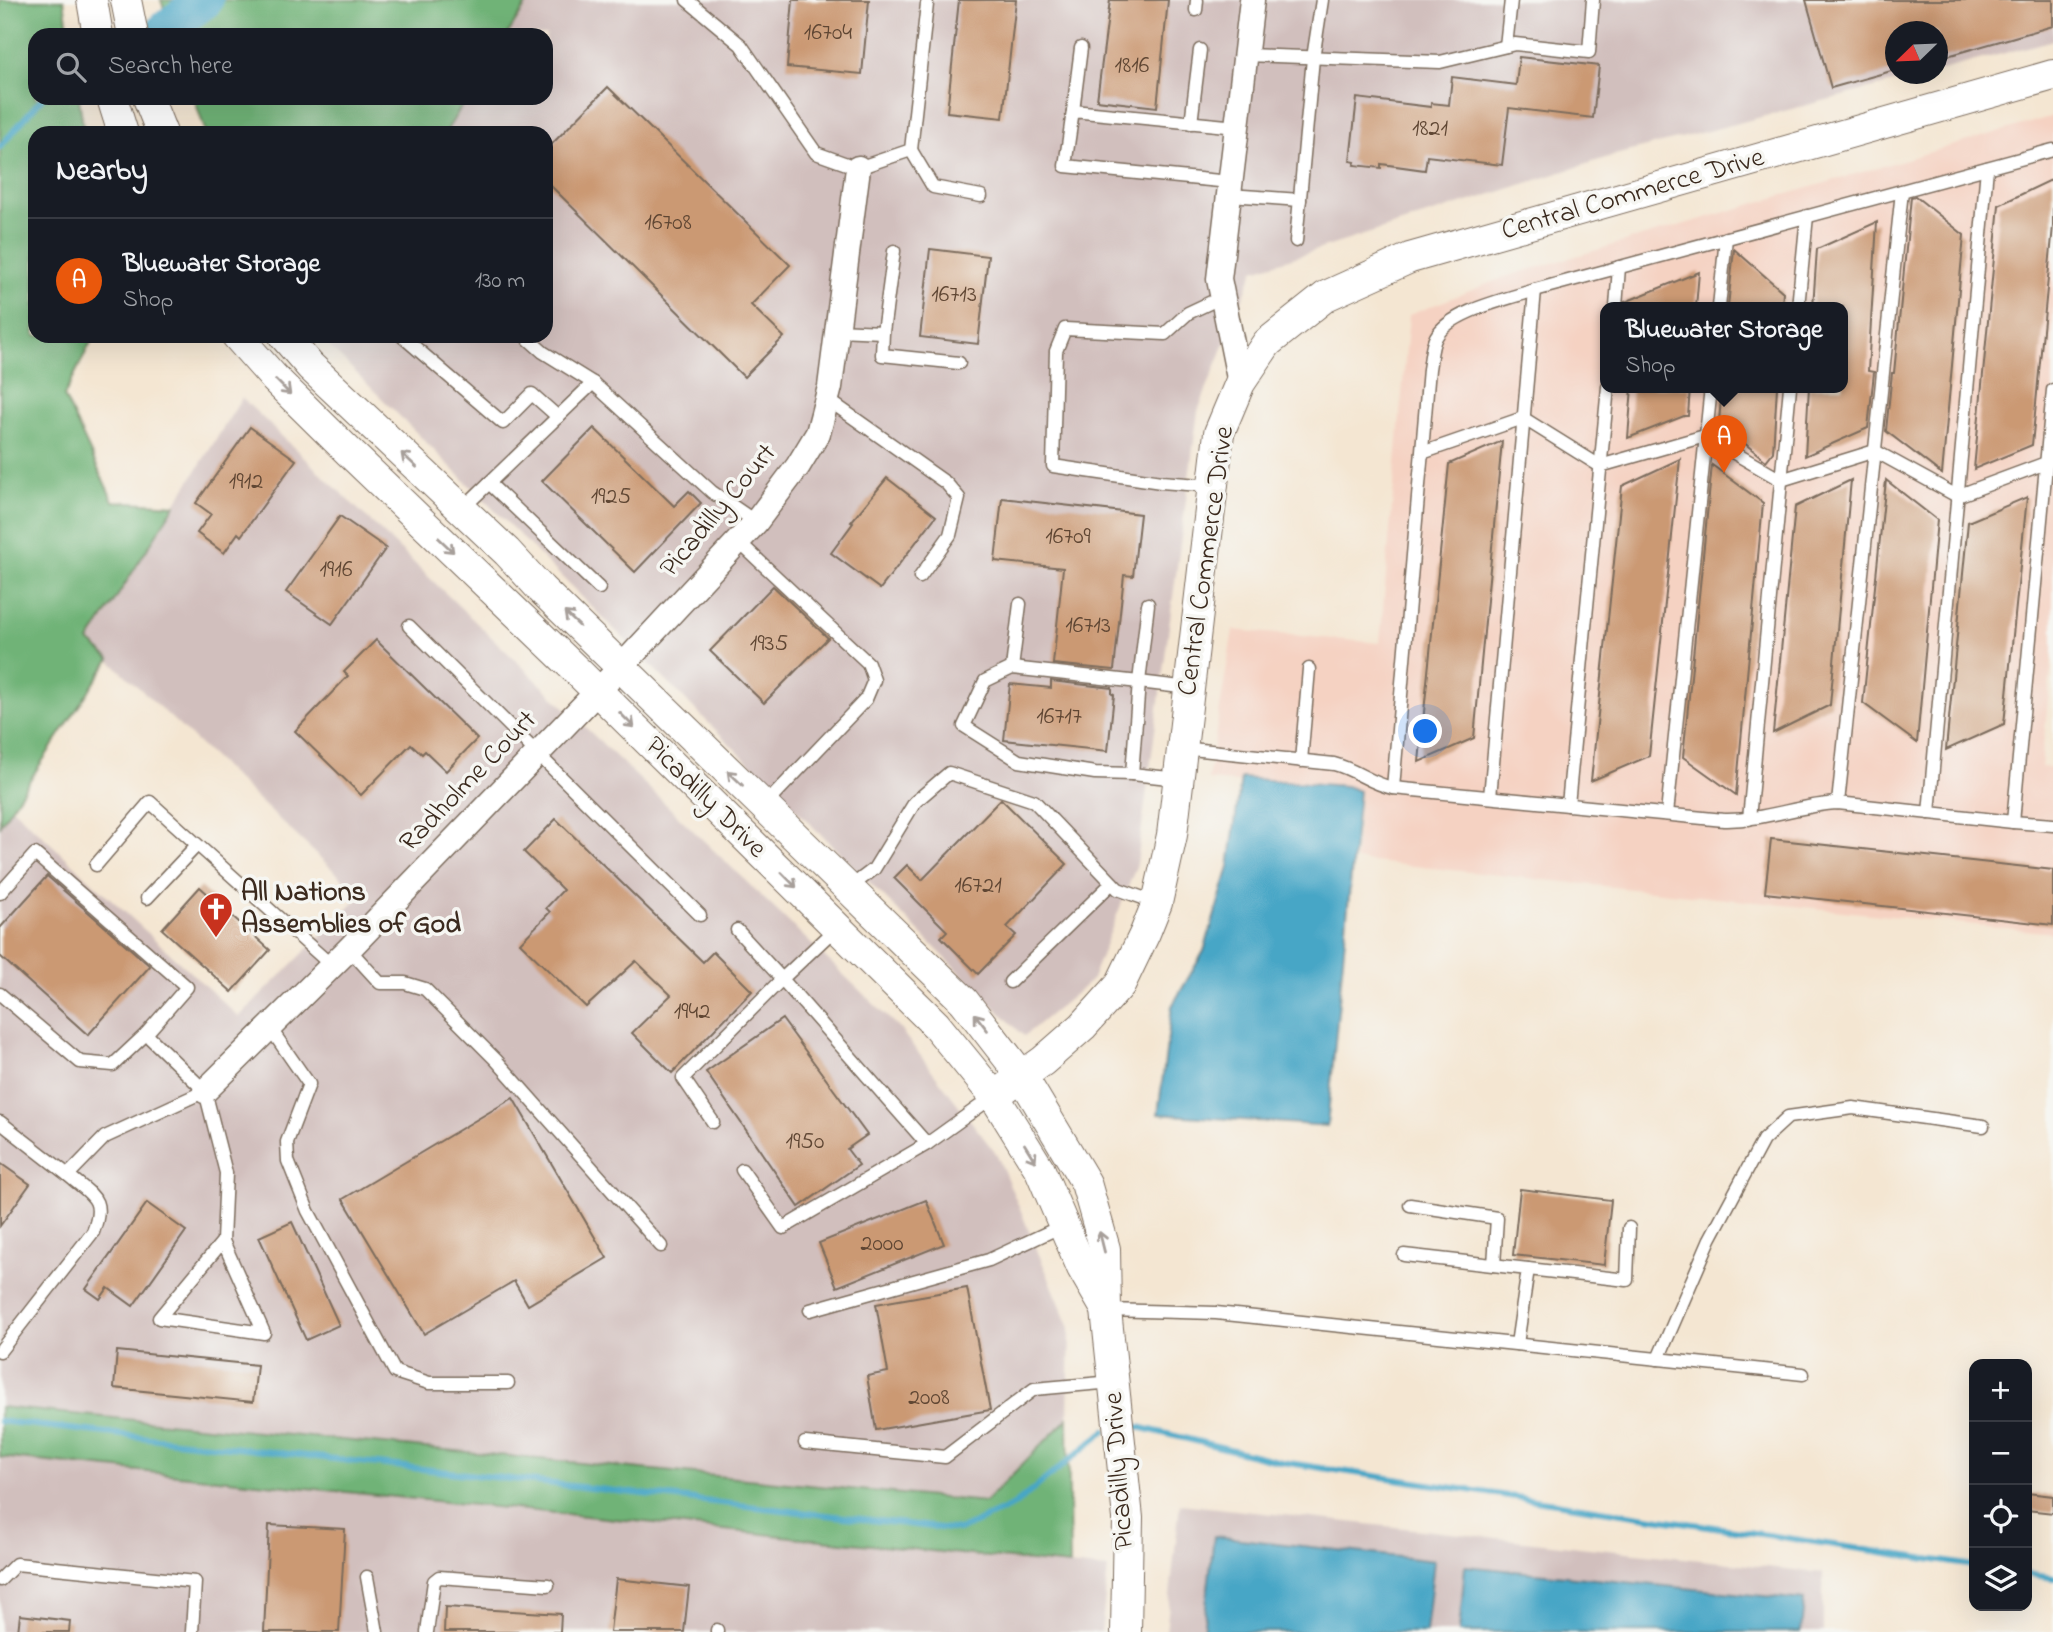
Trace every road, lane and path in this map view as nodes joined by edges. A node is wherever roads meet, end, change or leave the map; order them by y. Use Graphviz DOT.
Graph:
graph roads {
  1 [pos="92,0"];
  2 [pos="126,0"];
  3 [pos="687,0"];
  4 [pos="1252,0"];
  5 [pos="1322,0"];
  6 [pos="1511,0"];
  7 [pos="1593,0"];
  8 [pos="927,4"];
  9 [pos="97,28"];
  10 [pos="132,28"];
  11 [pos="1506,46"];
  12 [pos="1081,48"];
  13 [pos="1200,50"];
  14 [pos="1245,55"];
  15 [pos="1314,58"];
  16 [pos="2053,75"];
  17 [pos="113,105"];
  18 [pos="151,105"];
  19 [pos="1073,111"];
  20 [pos="1191,123"];
  21 [pos="120,126"];
  22 [pos="159,126"];
  23 [pos="1237,127"];
  24 [pos="911,150"];
  25 [pos="2053,150"];
  26 [pos="1987,168"];
  27 [pos="858,169"];
  28 [pos="1230,188"];
  29 [pos="1902,191"];
  30 [pos="981,196"];
  31 [pos="1300,200"];
  32 [pos="1807,216"];
  33 [pos="1726,238"];
  34 [pos="1296,241"];
  35 [pos="894,251"];
  36 [pos="1619,267"];
  37 [pos="1535,289"];
  38 [pos="1222,297"];
  39 [pos="1616,302"];
  40 [pos="1720,302"];
  41 [pos="1798,302"];
  42 [pos="837,330"];
  43 [pos="883,332"];
  44 [pos="243,343"];
  45 [pos="290,343"];
  46 [pos="410,343"];
  47 [pos="532,343"];
  48 [pos="958,363"];
  49 [pos="593,383"];
  50 [pos="1240,383"];
  51 [pos="2053,390"];
  52 [pos="1607,393"];
  53 [pos="1710,393"];
  54 [pos="1789,393"];
  55 [pos="827,399"];
  56 [pos="558,417"];
  57 [pos="1523,418"];
  58 [pos="1706,436"];
  59 [pos="1875,451"];
  60 [pos="1422,453"];
  61 [pos="2046,463"];
  62 [pos="1600,466"];
  63 [pos="1781,480"];
  64 [pos="489,483"];
  65 [pos="1213,486"];
  66 [pos="1957,496"];
  67 [pos="461,510"];
  68 [pos="756,522"];
  69 [pos="738,541"];
  70 [pos="920,577"];
  71 [pos="598,588"];
  72 [pos="1020,604"];
  73 [pos="1148,604"];
  74 [pos="410,626"];
  75 [pos="621,667"];
  76 [pos="1012,668"];
  77 [pos="1309,669"];
  78 [pos="1139,682"];
  79 [pos="1189,688"];
  80 [pos="597,691"];
  81 [pos="1182,748"];
  82 [pos="537,755"];
  83 [pos="1301,761"];
  84 [pos="1132,774"];
  85 [pos="1178,779"];
  86 [pos="1393,788"];
  87 [pos="1490,797"];
  88 [pos="1838,803"];
  89 [pos="1568,805"];
  90 [pos="764,806"];
  91 [pos="1929,813"];
  92 [pos="1667,814"];
  93 [pos="1749,819"];
  94 [pos="2013,822"];
  95 [pos="2053,825"];
  96 [pos="197,845"];
  97 [pos="96,865"];
  98 [pos="1112,883"];
  99 [pos="848,888"];
  100 [pos="0,893"];
  101 [pos="146,898"];
  102 [pos="1157,902"];
  103 [pos="700,915"];
  104 [pos="836,928"];
  105 [pos="737,930"];
  106 [pos="341,958"];
  107 [pos="782,979"];
  108 [pos="1010,982"];
  109 [pos="0,994"];
  110 [pos="270,1028"];
  111 [pos="146,1034"];
  112 [pos="1022,1076"];
  113 [pos="205,1091"];
  114 [pos="994,1096"];
  115 [pos="0,1122"];
  116 [pos="713,1122"];
  117 [pos="1983,1126"];
  118 [pos="927,1144"];
  119 [pos="742,1170"];
  120 [pos="68,1175"];
  121 [pos="1410,1205"];
  122 [pos="1064,1225"];
  123 [pos="1629,1228"];
  124 [pos="223,1241"];
  125 [pos="661,1247"];
  126 [pos="1405,1255"];
  127 [pos="1494,1265"];
  128 [pos="1528,1269"];
  129 [pos="810,1310"];
  130 [pos="1106,1310"];
  131 [pos="1517,1344"];
  132 [pos="0,1351"];
  133 [pos="1658,1359"];
  134 [pos="1803,1374"];
  135 [pos="1113,1382"];
  136 [pos="508,1383"];
  137 [pos="804,1443"];
  138 [pos="367,1577"];
  139 [pos="0,1580"];
  140 [pos="548,1585"];
  141 [pos="192,1632"];
  142 [pos="377,1632"];
  143 [pos="428,1632"];
  144 [pos="1126,1632"];
  1 -- 9 [label="street"];
  2 -- 10 [label="street"];
  3 -- 27 [label="lane"];
  4 -- 14 [label="street"];
  5 -- 15 [label="lane"];
  6 -- 11 [label="lane"];
  7 -- 11 [label="lane"];
  8 -- 24 [label="lane"];
  11 -- 15 [label="lane"];
  12 -- 19 [label="lane"];
  13 -- 20 [label="lane"];
  14 -- 15 [label="lane"];
  14 -- 23 [label="street"];
  15 -- 31 [label="lane"];
  16 -- 50 [label="street, Central Commerce Drive"];
  17 -- 21 [label="street"];
  18 -- 22 [label="street"];
  19 -- 20 [label="lane"];
  19 -- 28 [label="lane"];
  20 -- 23 [label="lane"];
  23 -- 28 [label="street"];
  24 -- 27 [label="lane"];
  24 -- 30 [label="lane"];
  25 -- 26 [label="lane"];
  26 -- 29 [label="lane"];
  26 -- 66 [label="lane"];
  27 -- 42 [label="street, Picadilly Court"];
  28 -- 31 [label="lane"];
  28 -- 38 [label="street"];
  29 -- 32 [label="lane"];
  29 -- 59 [label="lane"];
  31 -- 34 [label="lane"];
  32 -- 33 [label="lane"];
  32 -- 41 [label="lane"];
  33 -- 36 [label="lane"];
  33 -- 40 [label="lane"];
  35 -- 43 [label="lane"];
  36 -- 37 [label="lane"];
  36 -- 39 [label="lane"];
  37 -- 57 [label="lane"];
  37 -- 60 [label="lane"];
  38 -- 50 [label="street"];
  38 -- 65 [label="lane"];
  42 -- 43 [label="lane"];
  42 -- 55 [label="street, Picadilly Court"];
  43 -- 48 [label="lane"];
  44 -- 80 [label="street, Picadilly Drive, one-way"];
  67 -- 45 [label="street, Picadilly Drive, one-way"];
  46 -- 56 [label="lane"];
  47 -- 49 [label="lane"];
  49 -- 56 [label="lane"];
  49 -- 68 [label="lane"];
  50 -- 65 [label="street, Central Commerce Drive"];
  51 -- 61 [label="lane"];
  52 -- 62 [label="lane"];
  53 -- 58 [label="lane"];
  54 -- 63 [label="lane"];
  55 -- 68 [label="street, Picadilly Court"];
  55 -- 70 [label="lane"];
  56 -- 64 [label="lane"];
  57 -- 60 [label="lane"];
  57 -- 62 [label="lane"];
  57 -- 87 [label="lane"];
  58 -- 62 [label="lane"];
  58 -- 63 [label="lane"];
  58 -- 92 [label="lane"];
  59 -- 63 [label="lane"];
  59 -- 66 [label="lane"];
  59 -- 88 [label="lane"];
  60 -- 86 [label="lane"];
  61 -- 66 [label="lane"];
  61 -- 94 [label="lane"];
  62 -- 89 [label="lane"];
  63 -- 93 [label="lane"];
  64 -- 67 [label="lane"];
  64 -- 71 [label="lane"];
  65 -- 79 [label="street, Central Commerce Drive"];
  66 -- 91 [label="lane"];
  75 -- 67 [label="street, Picadilly Drive, one-way"];
  68 -- 69 [label="street, Picadilly Court"];
  69 -- 75 [label="street, Picadilly Court"];
  69 -- 90 [label="lane"];
  72 -- 76 [label="lane"];
  73 -- 78 [label="lane"];
  74 -- 82 [label="lane"];
  75 -- 80 [label="street, Picadilly Court"];
  90 -- 75 [label="street, Picadilly Drive, one-way"];
  76 -- 78 [label="lane"];
  76 -- 84 [label="lane"];
  77 -- 83 [label="lane"];
  78 -- 79 [label="lane"];
  78 -- 84 [label="lane"];
  79 -- 81 [label="street, Central Commerce Drive"];
  80 -- 82 [label="street, Radholme Court"];
  80 -- 104 [label="street, Picadilly Drive, one-way"];
  81 -- 83 [label="lane"];
  81 -- 85 [label="street, Central Commerce Drive"];
  82 -- 103 [label="lane"];
  82 -- 106 [label="street, Radholme Court"];
  83 -- 86 [label="lane"];
  84 -- 85 [label="lane"];
  85 -- 102 [label="street, Central Commerce Drive"];
  86 -- 87 [label="lane"];
  87 -- 89 [label="lane"];
  88 -- 91 [label="lane"];
  88 -- 93 [label="lane"];
  89 -- 92 [label="lane"];
  90 -- 99 [label="street, Picadilly Drive"];
  91 -- 94 [label="lane"];
  92 -- 93 [label="lane"];
  94 -- 95 [label="lane"];
  96 -- 97 [label="lane"];
  96 -- 101 [label="lane"];
  96 -- 106 [label="lane"];
  98 -- 99 [label="lane"];
  98 -- 102 [label="lane"];
  98 -- 108 [label="lane"];
  112 -- 99 [label="street, Picadilly Drive, one-way"];
  100 -- 111 [label="lane"];
  102 -- 112 [label="street, Central Commerce Drive"];
  104 -- 107 [label="lane"];
  104 -- 114 [label="street, Picadilly Drive"];
  105 -- 107 [label="lane"];
  106 -- 110 [label="street, Radholme Court"];
  106 -- 125 [label="lane"];
  107 -- 116 [label="lane"];
  107 -- 118 [label="lane"];
  109 -- 111 [label="lane"];
  110 -- 113 [label="street, Radholme Court"];
  110 -- 136 [label="lane"];
  111 -- 113 [label="lane"];
  112 -- 114 [label="street, Central Commerce Drive"];
  130 -- 112 [label="street, Picadilly Drive, one-way"];
  113 -- 120 [label="lane"];
  113 -- 124 [label="lane"];
  114 -- 118 [label="lane"];
  114 -- 122 [label="street, Picadilly Drive, one-way"];
  115 -- 120 [label="lane"];
  117 -- 133 [label="lane"];
  118 -- 119 [label="lane"];
  120 -- 132 [label="lane"];
  121 -- 127 [label="lane"];
  122 -- 129 [label="lane"];
  122 -- 130 [label="street, Picadilly Drive"];
  123 -- 128 [label="lane"];
  124 -- 124 [label="lane"];
  126 -- 127 [label="lane"];
  127 -- 128 [label="lane"];
  128 -- 131 [label="lane"];
  130 -- 131 [label="lane"];
  130 -- 135 [label="street, Picadilly Drive"];
  131 -- 133 [label="lane"];
  133 -- 134 [label="lane"];
  135 -- 137 [label="lane"];
  135 -- 144 [label="street, Picadilly Drive"];
  138 -- 142 [label="lane"];
  139 -- 141 [label="lane"];
  140 -- 143 [label="lane"];
}
